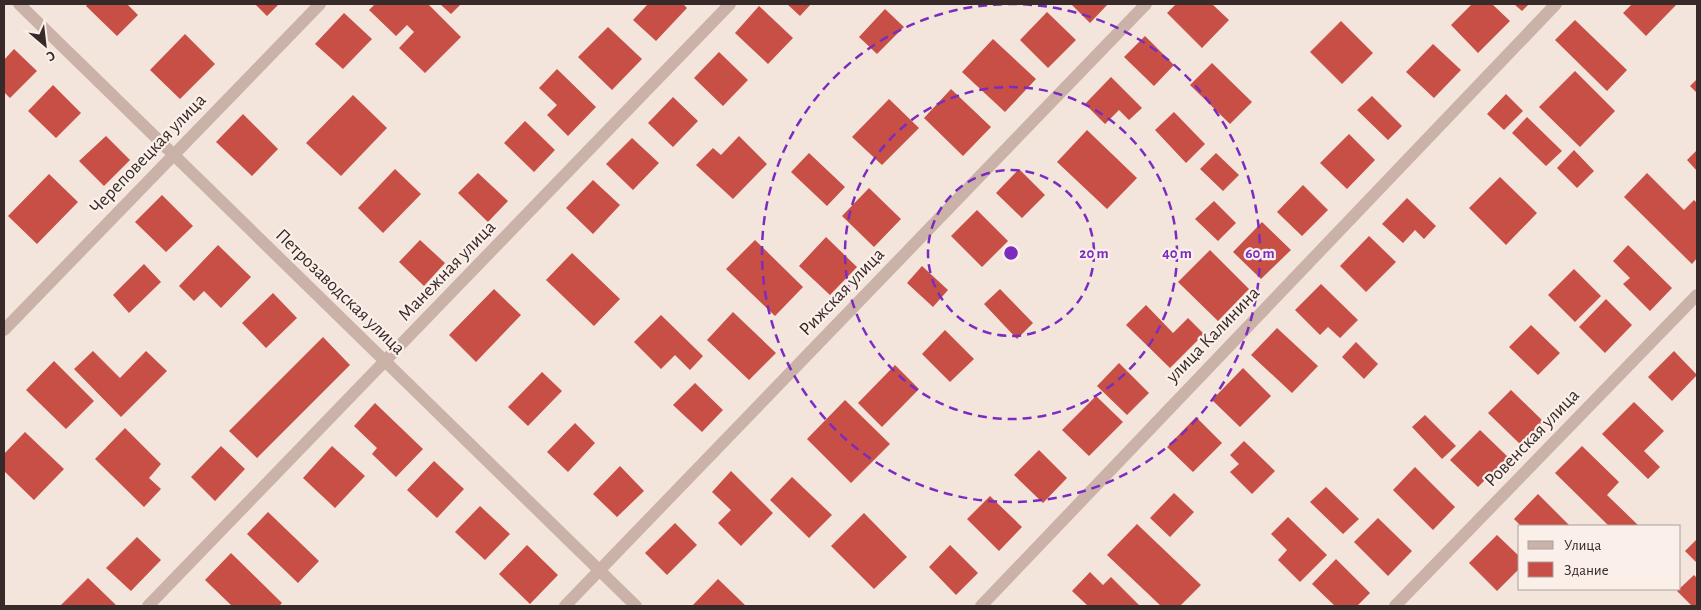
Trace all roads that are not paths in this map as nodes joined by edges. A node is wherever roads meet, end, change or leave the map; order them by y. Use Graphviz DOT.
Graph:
graph roads {
  1 [pos="19,4"];
  2 [pos="320,4"];
  3 [pos="730,4"];
  4 [pos="1146,4"];
  5 [pos="1556,4"];
  6 [pos="174,155"];
  7 [pos="1697,295"];
  8 [pos="4,330"];
  9 [pos="385,362"];
  10 [pos="599,571"];
  11 [pos="148,606"];
  12 [pos="565,606"];
  13 [pos="636,606"];
  14 [pos="981,606"];
  15 [pos="1395,606"];
  1 -- 6 [label="street, Петрозаводская улица"];
  2 -- 6 [label="street, Череповецкая улица"];
  3 -- 9 [label="street, Манежная улица"];
  4 -- 10 [label="street, Рижская улица"];
  5 -- 14 [label="street, улица Калинина"];
  6 -- 8 [label="street, Череповецкая улица"];
  6 -- 9 [label="street, Петрозаводская улица"];
  7 -- 15 [label="street, Ровенская улица"];
  9 -- 10 [label="street, Петрозаводская улица"];
  9 -- 11 [label="street, Манежная улица"];
  10 -- 12 [label="street, Рижская улица"];
  10 -- 13 [label="street, Петрозаводская улица"];
}
